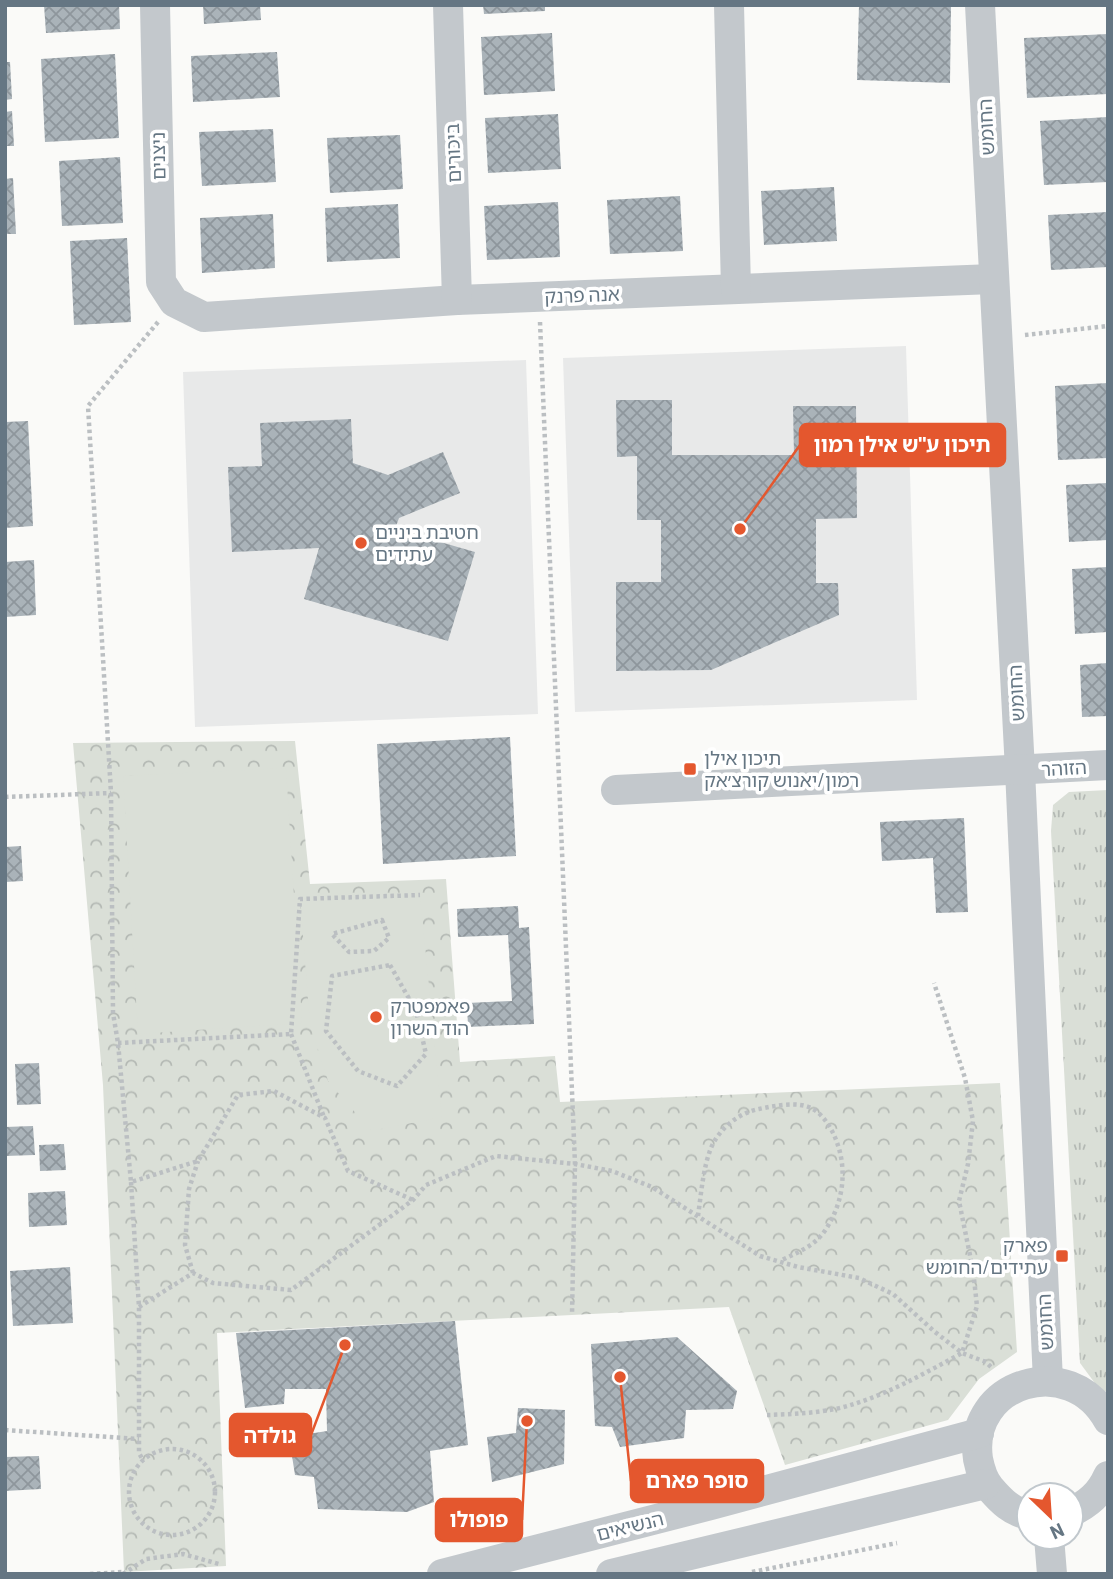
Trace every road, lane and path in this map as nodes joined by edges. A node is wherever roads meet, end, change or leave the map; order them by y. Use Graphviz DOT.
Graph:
graph roads {
  1 [pos="155,5"];
  2 [pos="448,5"];
  3 [pos="729,5"];
  4 [pos="979,5"];
  5 [pos="993,279"];
  6 [pos="736,289"];
  7 [pos="538,297"];
  8 [pos="457,300"];
  9 [pos="174,302"];
  10 [pos="1108,326"];
  11 [pos="996,338"];
  12 [pos="1108,765"];
  13 [pos="1020,770"];
  14 [pos="616,790"];
  15 [pos="111,793"];
  16 [pos="5,797"];
  17 [pos="420,895"];
  18 [pos="389,937"];
  19 [pos="332,976"];
  20 [pos="934,983"];
  21 [pos="291,1034"];
  22 [pos="118,1043"];
  23 [pos="325,1118"];
  24 [pos="198,1161"];
  25 [pos="575,1164"];
  26 [pos="131,1181"];
  27 [pos="413,1200"];
  28 [pos="698,1216"];
  29 [pos="779,1261"];
  30 [pos="193,1273"];
  31 [pos="139,1307"];
  32 [pos="572,1315"];
  33 [pos="962,1353"];
  34 [pos="1048,1381"];
  35 [pos="1014,1388"];
  36 [pos="768,1415"];
  37 [pos="1108,1419"];
  38 [pos="5,1430"];
  39 [pos="979,1433"];
  40 [pos="139,1439"];
  41 [pos="143,1460"];
  42 [pos="1106,1483"];
  43 [pos="986,1484"];
  44 [pos="1085,1505"];
  45 [pos="1015,1510"];
  46 [pos="897,1543"];
  47 [pos="1050,1551"];
  48 [pos="219,1564"];
  49 [pos="123,1573"];
  50 [pos="90,1574"];
  51 [pos="442,1574"];
  52 [pos="611,1574"];
  53 [pos="741,1574"];
  54 [pos="1052,1574"];
  1 -- 9 [label="street, ניצנים"];
  2 -- 8 [label="street, ביכורים"];
  3 -- 6 [label="street"];
  4 -- 5 [label="street, החומש"];
  5 -- 6 [label="street, אנה פרנק"];
  5 -- 11 [label="street, החומש"];
  6 -- 7 [label="street, אנה פרנק"];
  7 -- 8 [label="street, אנה פרנק"];
  7 -- 25 [label="path"];
  8 -- 9 [label="street, אנה פרנק"];
  9 -- 15 [label="path"];
  10 -- 11 [label="path"];
  11 -- 13 [label="street, החומש"];
  12 -- 13 [label="street, הזוהר"];
  13 -- 14 [label="street, הזוהר"];
  13 -- 34 [label="street, החומש"];
  15 -- 16 [label="path"];
  15 -- 22 [label="path"];
  17 -- 21 [label="path"];
  18 -- 18 [label="path"];
  19 -- 19 [label="path"];
  20 -- 33 [label="path"];
  21 -- 22 [label="path"];
  21 -- 23 [label="path"];
  22 -- 26 [label="path"];
  23 -- 24 [label="path"];
  23 -- 27 [label="path"];
  24 -- 26 [label="path"];
  24 -- 30 [label="path"];
  25 -- 27 [label="path"];
  25 -- 28 [label="path"];
  25 -- 32 [label="path"];
  26 -- 31 [label="path"];
  27 -- 30 [label="path"];
  28 -- 29 [label="path"];
  28 -- 29 [label="path"];
  29 -- 33 [label="path"];
  30 -- 31 [label="path"];
  31 -- 40 [label="path"];
  33 -- 35 [label="path"];
  33 -- 36 [label="path"];
  34 -- 35 [label="street"];
  34 -- 37 [label="street"];
  35 -- 39 [label="street"];
  38 -- 40 [label="path"];
  39 -- 43 [label="street"];
  39 -- 51 [label="street, הנשיאים"];
  40 -- 41 [label="path"];
  41 -- 41 [label="path"];
  42 -- 44 [label="street"];
  43 -- 45 [label="street"];
  43 -- 52 [label="street"];
  46 -- 53 [label="path"];
  47 -- 54 [label="street"];
  48 -- 49 [label="path"];
  49 -- 50 [label="path"];
}
